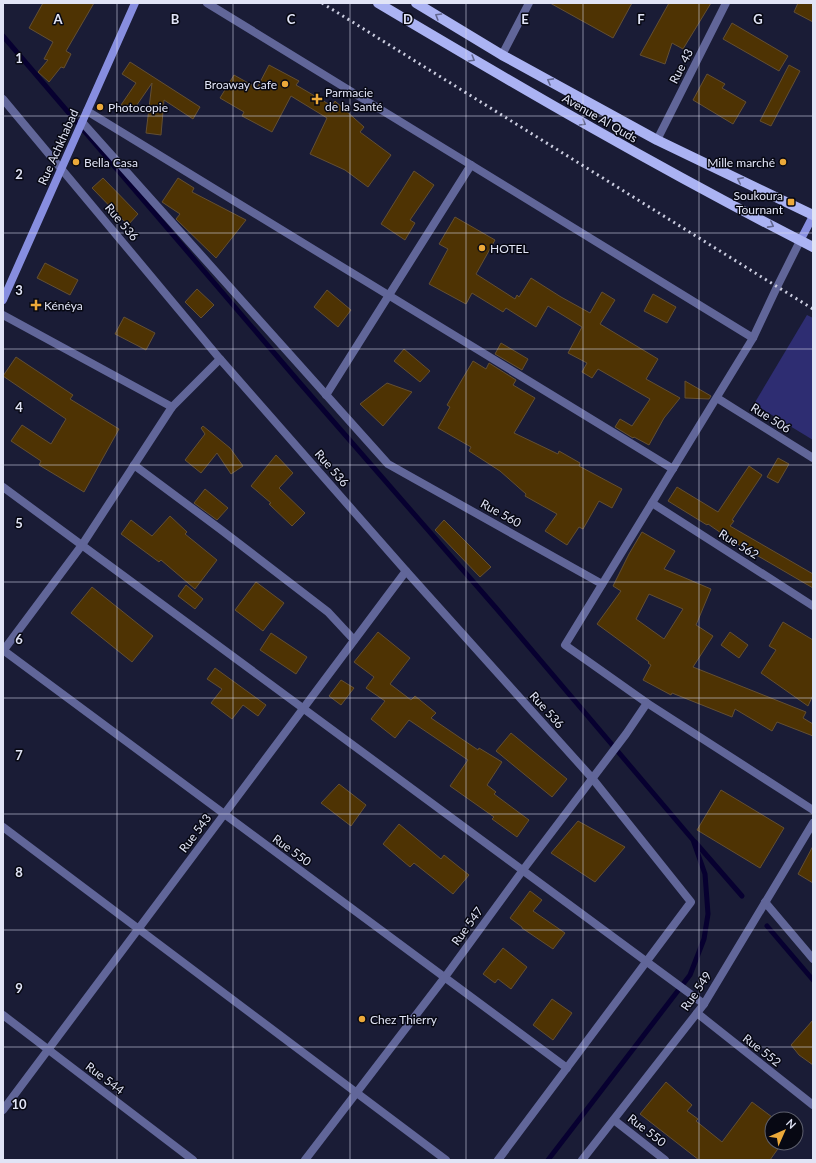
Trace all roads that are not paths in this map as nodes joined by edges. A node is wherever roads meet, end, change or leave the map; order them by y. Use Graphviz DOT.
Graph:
graph roads {
  1 [pos="135,3"];
  2 [pos="207,3"];
  3 [pos="378,3"];
  4 [pos="416,3"];
  5 [pos="528,3"];
  6 [pos="726,3"];
  7 [pos="502,55"];
  8 [pos="3,99"];
  9 [pos="87,111"];
  10 [pos="82,122"];
  11 [pos="657,140"];
  12 [pos="471,164"];
  13 [pos="61,168"];
  14 [pos="813,215"];
  15 [pos="800,241"];
  16 [pos="813,247"];
  17 [pos="388,295"];
  18 [pos="3,300"];
  19 [pos="3,315"];
  20 [pos="754,338"];
  21 [pos="220,359"];
  22 [pos="326,395"];
  23 [pos="717,398"];
  24 [pos="172,407"];
  25 [pos="813,458"];
  26 [pos="134,465"];
  27 [pos="673,469"];
  28 [pos="3,487"];
  29 [pos="652,504"];
  30 [pos="82,545"];
  31 [pos="406,571"];
  32 [pos="602,584"];
  33 [pos="813,606"];
  34 [pos="354,640"];
  35 [pos="3,650"];
  36 [pos="647,703"];
  37 [pos="303,708"];
  38 [pos="592,778"];
  39 [pos="813,810"];
  40 [pos="224,814"];
  41 [pos="813,823"];
  42 [pos="3,828"];
  43 [pos="523,870"];
  44 [pos="766,902"];
  45 [pos="138,929"];
  46 [pos="813,959"];
  47 [pos="646,962"];
  48 [pos="445,977"];
  49 [pos="704,1004"];
  50 [pos="697,1014"];
  51 [pos="3,1015"];
  52 [pos="48,1050"];
  53 [pos="567,1068"];
  54 [pos="355,1092"];
  55 [pos="813,1105"];
  56 [pos="3,1110"];
  57 [pos="614,1120"];
  58 [pos="193,1160"];
  59 [pos="305,1160"];
  60 [pos="446,1160"];
  61 [pos="498,1160"];
  62 [pos="582,1160"];
  63 [pos="665,1160"];
  1 -- 9 [label="street, Rue Achkhabad"];
  2 -- 12 [label="street"];
  3 -- 15 [label="main road, Avenue Al Quds, one-way"];
  7 -- 4 [label="main road, Avenue Al Quds, one-way"];
  5 -- 7 [label="street"];
  6 -- 11 [label="street, Rue 43"];
  11 -- 7 [label="main road, Avenue Al Quds, one-way"];
  8 -- 13 [label="street, Rue 536"];
  9 -- 10 [label="street, Rue Achkhabad"];
  9 -- 17 [label="street"];
  10 -- 13 [label="street, Rue Achkhabad"];
  10 -- 22 [label="street, Rue 560"];
  14 -- 11 [label="main road, Avenue Al Quds, one-way"];
  12 -- 17 [label="street"];
  12 -- 20 [label="street"];
  13 -- 18 [label="street, Rue Achkhabad"];
  13 -- 21 [label="street, Rue 536"];
  14 -- 15 [label="street"];
  15 -- 16 [label="main road, Avenue Al Quds"];
  15 -- 20 [label="street"];
  17 -- 22 [label="street"];
  17 -- 27 [label="street"];
  19 -- 24 [label="street"];
  20 -- 23 [label="street"];
  21 -- 24 [label="street"];
  21 -- 31 [label="street, Rue 536"];
  22 -- 32 [label="street, Rue 560"];
  23 -- 25 [label="street, Rue 506"];
  23 -- 27 [label="street"];
  24 -- 26 [label="street"];
  26 -- 30 [label="street"];
  26 -- 34 [label="street"];
  27 -- 29 [label="street"];
  28 -- 30 [label="street"];
  29 -- 32 [label="street"];
  29 -- 33 [label="street, Rue 562"];
  30 -- 35 [label="street"];
  30 -- 37 [label="street"];
  31 -- 34 [label="street, Rue 543"];
  31 -- 38 [label="street, Rue 536"];
  32 -- 36 [label="street"];
  34 -- 37 [label="street, Rue 543"];
  35 -- 40 [label="street, Rue 550"];
  36 -- 38 [label="street, Rue 547"];
  36 -- 39 [label="street"];
  37 -- 40 [label="street, Rue 543"];
  37 -- 43 [label="street"];
  38 -- 43 [label="street, Rue 547"];
  38 -- 47 [label="street, Rue 536"];
  40 -- 45 [label="street, Rue 543"];
  40 -- 48 [label="street, Rue 550"];
  41 -- 44 [label="street, Rue 549"];
  42 -- 45 [label="street"];
  43 -- 47 [label="street"];
  43 -- 48 [label="street, Rue 547"];
  44 -- 46 [label="street"];
  44 -- 49 [label="street, Rue 549"];
  45 -- 52 [label="street, Rue 543"];
  45 -- 54 [label="street"];
  47 -- 49 [label="street"];
  47 -- 53 [label="street"];
  48 -- 53 [label="street, Rue 550"];
  48 -- 54 [label="street, Rue 547"];
  49 -- 50 [label="street, Rue 549"];
  50 -- 55 [label="street, Rue 552"];
  50 -- 57 [label="street, Rue 549"];
  51 -- 52 [label="street, Rue 544"];
  52 -- 56 [label="street, Rue 543"];
  52 -- 58 [label="street, Rue 544"];
  53 -- 61 [label="street"];
  54 -- 59 [label="street, Rue 547"];
  54 -- 60 [label="street"];
  57 -- 62 [label="street, Rue 549"];
  57 -- 63 [label="street, Rue 550"];
}
